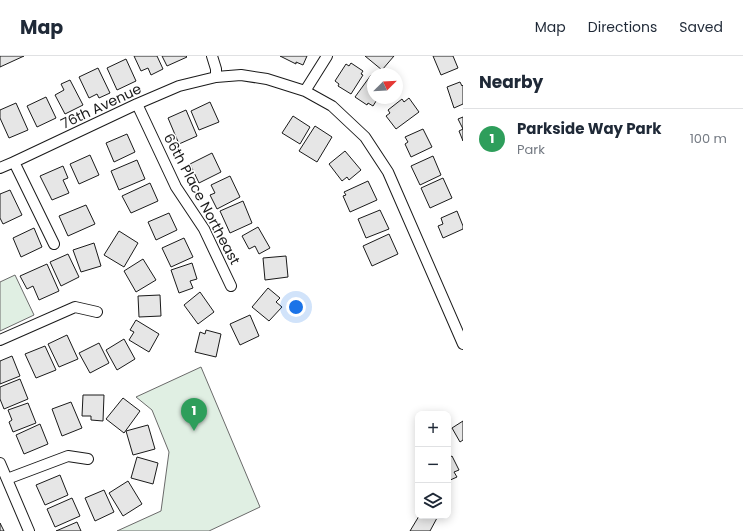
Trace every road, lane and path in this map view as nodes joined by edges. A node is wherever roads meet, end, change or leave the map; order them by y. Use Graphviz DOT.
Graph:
graph roads {
  1 [pos="212,56"];
  2 [pos="327,56"];
  3 [pos="216,77"];
  4 [pos="305,91"];
  5 [pos="137,104"];
  6 [pos="14,162"];
  7 [pos="0,168"];
  8 [pos="54,244"];
  9 [pos="232,286"];
  10 [pos="97,312"];
  11 [pos="0,340"];
  12 [pos="463,344"];
  13 [pos="88,459"];
  14 [pos="0,463"];
  15 [pos="7,479"];
  16 [pos="30,531"];
  1 -- 3 [label="street"];
  2 -- 4 [label="street"];
  3 -- 4 [label="street, 76th Avenue"];
  3 -- 5 [label="street, 76th Avenue"];
  4 -- 12 [label="street, 76th Avenue"];
  5 -- 6 [label="street, 76th Avenue"];
  5 -- 9 [label="street, 66th Place Northeast"];
  6 -- 7 [label="street, 76th Avenue"];
  6 -- 8 [label="street"];
  10 -- 11 [label="street"];
  13 -- 15 [label="street"];
  14 -- 15 [label="street"];
  15 -- 16 [label="street"];
}
